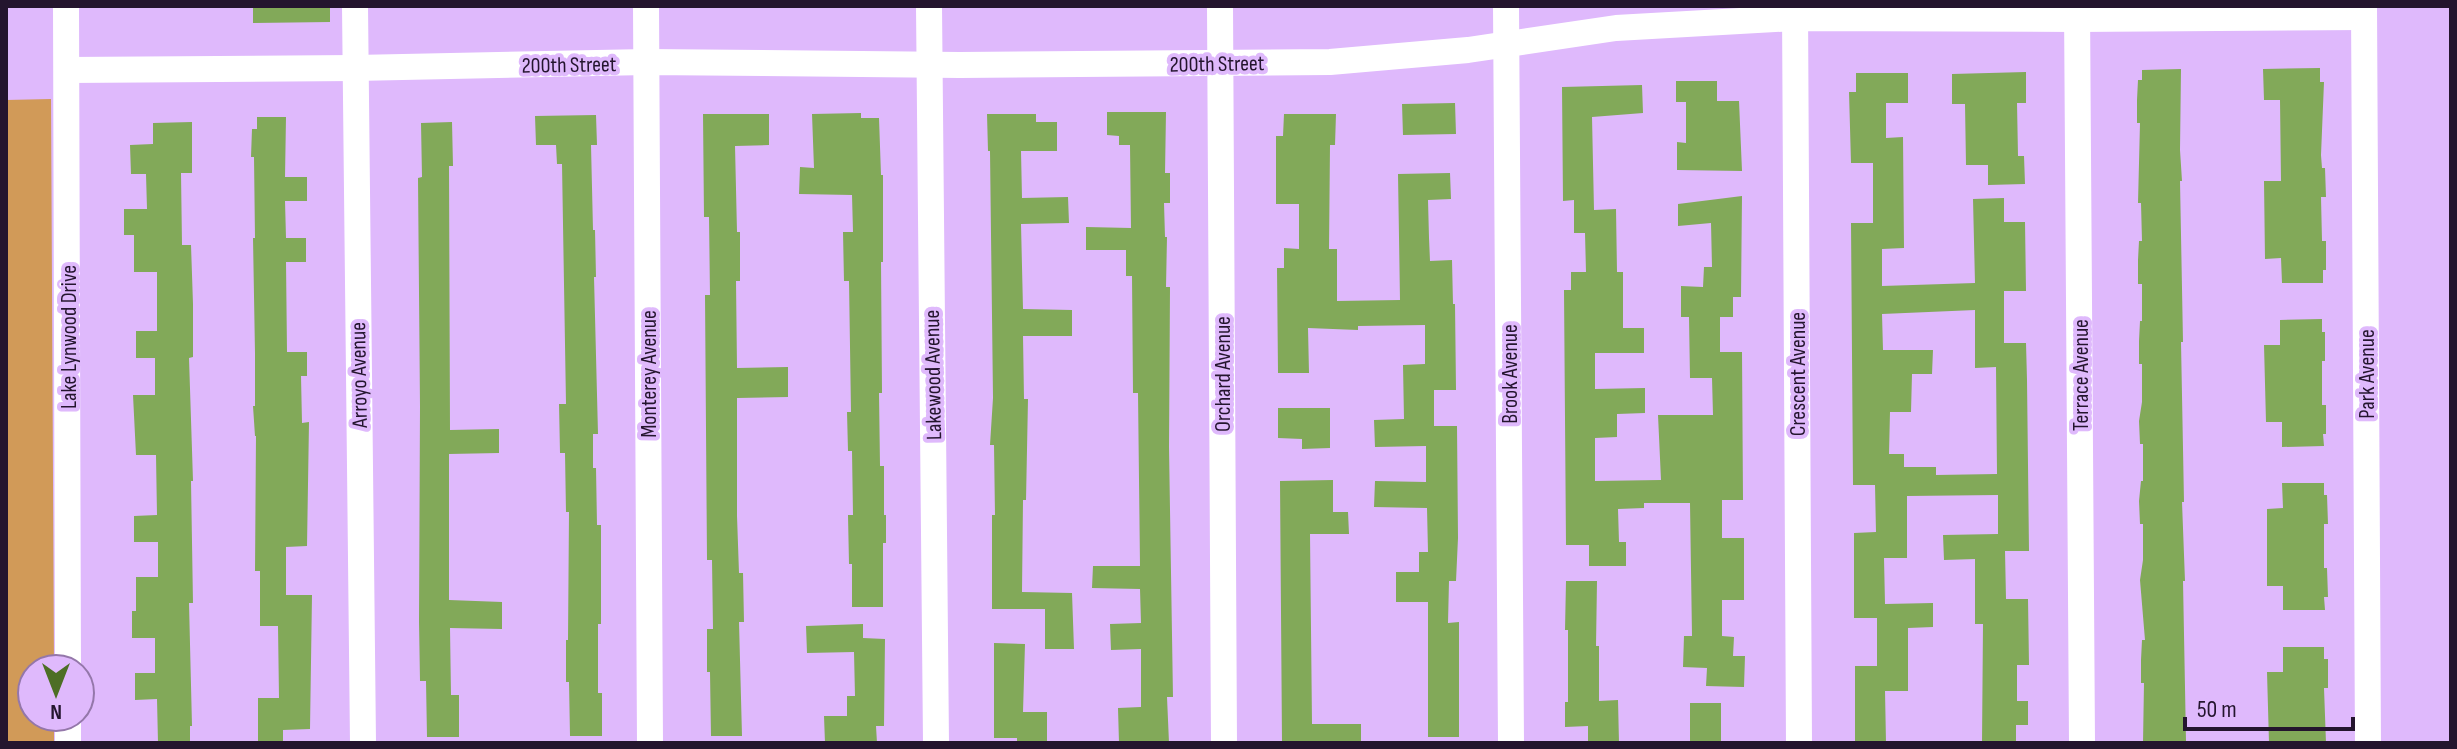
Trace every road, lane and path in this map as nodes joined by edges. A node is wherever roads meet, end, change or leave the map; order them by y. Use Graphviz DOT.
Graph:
graph roads {
  1 [pos="66,6"];
  2 [pos="355,6"];
  3 [pos="646,6"];
  4 [pos="929,6"];
  5 [pos="1220,6"];
  6 [pos="1506,6"];
  7 [pos="2364,11"];
  8 [pos="1795,12"];
  9 [pos="2077,13"];
  10 [pos="1506,44"];
  11 [pos="647,62"];
  12 [pos="1220,63"];
  13 [pos="930,65"];
  14 [pos="355,68"];
  15 [pos="67,70"];
  16 [pos="68,653"];
  17 [pos="363,743"];
  18 [pos="650,743"];
  19 [pos="936,743"];
  20 [pos="1224,743"];
  21 [pos="1511,743"];
  22 [pos="1799,743"];
  23 [pos="2082,743"];
  24 [pos="2368,743"];
  1 -- 15 [label="street, Lake Lynwood Drive"];
  2 -- 14 [label="street, Arroyo Avenue"];
  3 -- 11 [label="street, Monterey Avenue"];
  4 -- 13 [label="street, Lakewood Avenue"];
  5 -- 12 [label="street, Orchard Avenue"];
  6 -- 10 [label="street, Brook Avenue"];
  7 -- 9 [label="street, 200th Street"];
  7 -- 24 [label="street, Park Avenue"];
  8 -- 9 [label="street, 200th Street"];
  8 -- 10 [label="street, 200th Street"];
  8 -- 22 [label="street, Crescent Avenue"];
  9 -- 23 [label="street, Terrace Avenue"];
  10 -- 12 [label="street, 200th Street"];
  10 -- 21 [label="street, Brook Avenue"];
  11 -- 13 [label="street, 200th Street"];
  11 -- 14 [label="street, 200th Street"];
  11 -- 18 [label="street, Monterey Avenue"];
  12 -- 13 [label="street, 200th Street"];
  12 -- 20 [label="street, Orchard Avenue"];
  13 -- 19 [label="street, Lakewood Avenue"];
  14 -- 15 [label="street, 200th Street"];
  14 -- 17 [label="street, Arroyo Avenue"];
  15 -- 16 [label="street, Lake Lynwood Drive"];
}
